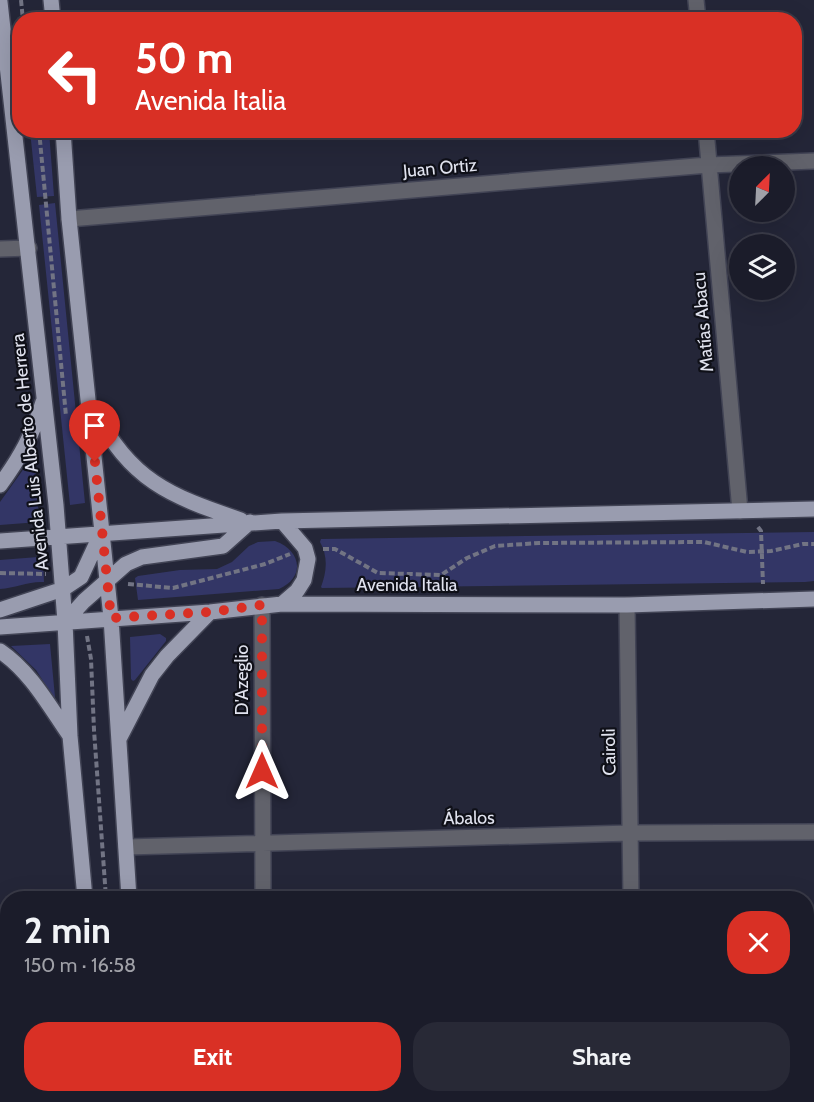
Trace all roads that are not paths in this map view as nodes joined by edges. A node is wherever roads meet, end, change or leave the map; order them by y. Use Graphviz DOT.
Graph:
graph roads {
  1 [pos="0,2"];
  2 [pos="12,106"];
  3 [pos="16,138"];
  4 [pos="64,138"];
  5 [pos="706,138"];
  6 [pos="814,161"];
  7 [pos="708,165"];
  8 [pos="69,219"];
  9 [pos="29,248"];
  10 [pos="0,249"];
  11 [pos="45,396"];
  12 [pos="88,401"];
  13 [pos="0,485"];
  14 [pos="814,509"];
  15 [pos="740,511"];
  16 [pos="282,521"];
  17 [pos="250,522"];
  18 [pos="102,533"];
  19 [pos="59,537"];
  20 [pos="0,542"];
  21 [pos="62,582"];
  22 [pos="106,582"];
  23 [pos="814,599"];
  24 [pos="282,604"];
  25 [pos="262,605"];
  26 [pos="627,605"];
  27 [pos="0,610"];
  28 [pos="210,612"];
  29 [pos="111,618"];
  30 [pos="65,622"];
  31 [pos="0,627"];
  32 [pos="0,651"];
  33 [pos="70,736"];
  34 [pos="120,737"];
  35 [pos="814,832"];
  36 [pos="630,833"];
  37 [pos="262,842"];
  38 [pos="126,847"];
  39 [pos="85,891"];
  40 [pos="129,891"];
  41 [pos="263,891"];
  42 [pos="630,891"];
  1 -- 2 [label="main road, Avenida Luis Alberto de Herrera"];
  3 -- 9 [label="main road, Avenida Luis Alberto de Herrera"];
  4 -- 8 [label="main road"];
  5 -- 7 [label="street, Matías Abacu"];
  6 -- 7 [label="street, Juan Ortiz"];
  7 -- 8 [label="street, Juan Ortiz"];
  7 -- 15 [label="street, Matías Abacu"];
  8 -- 12 [label="main road"];
  9 -- 10 [label="street"];
  9 -- 11 [label="main road, Avenida Luis Alberto de Herrera"];
  11 -- 13 [label="main road"];
  11 -- 19 [label="main road, Avenida Luis Alberto de Herrera"];
  12 -- 17 [label="main road"];
  12 -- 18 [label="main road"];
  14 -- 15 [label="main road"];
  15 -- 16 [label="main road"];
  16 -- 17 [label="main road"];
  16 -- 24 [label="main road"];
  17 -- 18 [label="main road"];
  17 -- 22 [label="main road"];
  18 -- 19 [label="main road"];
  18 -- 21 [label="main road"];
  18 -- 22 [label="main road"];
  19 -- 20 [label="main road"];
  19 -- 21 [label="main road, Avenida Luis Alberto de Herrera"];
  21 -- 27 [label="main road"];
  21 -- 30 [label="main road, Avenida Luis Alberto de Herrera"];
  22 -- 29 [label="main road"];
  22 -- 30 [label="main road"];
  23 -- 26 [label="main road, Avenida Italia"];
  24 -- 25 [label="main road, Avenida Italia"];
  24 -- 26 [label="main road, Avenida Italia"];
  25 -- 28 [label="main road, Avenida Italia"];
  25 -- 37 [label="street, D'Azeglio"];
  26 -- 36 [label="street, Cairoli"];
  28 -- 29 [label="main road, Avenida Italia"];
  28 -- 34 [label="main road"];
  29 -- 30 [label="main road, Avenida Italia"];
  29 -- 34 [label="main road"];
  30 -- 31 [label="main road, Avenida Italia"];
  30 -- 33 [label="main road, Avenida Luis Alberto de Herrera"];
  32 -- 33 [label="main road"];
  33 -- 39 [label="main road, Avenida Luis Alberto de Herrera"];
  34 -- 38 [label="main road"];
  35 -- 36 [label="street, Ábalos"];
  36 -- 37 [label="street, Ábalos"];
  36 -- 42 [label="street, Cairoli"];
  37 -- 38 [label="street, Ábalos"];
  37 -- 41 [label="street, D'Azeglio"];
  38 -- 40 [label="main road"];
}
